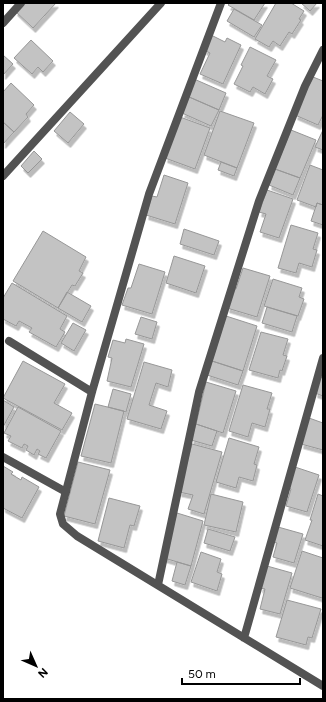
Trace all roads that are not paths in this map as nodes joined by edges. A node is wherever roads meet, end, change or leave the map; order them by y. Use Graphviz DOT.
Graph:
graph roads {
  1 [pos="21,3"];
  2 [pos="161,3"];
  3 [pos="220,3"];
  4 [pos="3,23"];
  5 [pos="323,50"];
  6 [pos="3,176"];
  7 [pos="8,341"];
  8 [pos="323,358"];
  9 [pos="92,392"];
  10 [pos="3,457"];
  11 [pos="66,492"];
  12 [pos="158,585"];
  13 [pos="244,638"];
  14 [pos="323,686"];
  1 -- 4 [label="street"];
  2 -- 6 [label="street"];
  3 -- 9 [label="street"];
  5 -- 12 [label="street"];
  7 -- 9 [label="street"];
  8 -- 13 [label="street"];
  9 -- 11 [label="street"];
  10 -- 11 [label="street"];
  11 -- 12 [label="street"];
  12 -- 13 [label="street"];
  13 -- 14 [label="street"];
}
